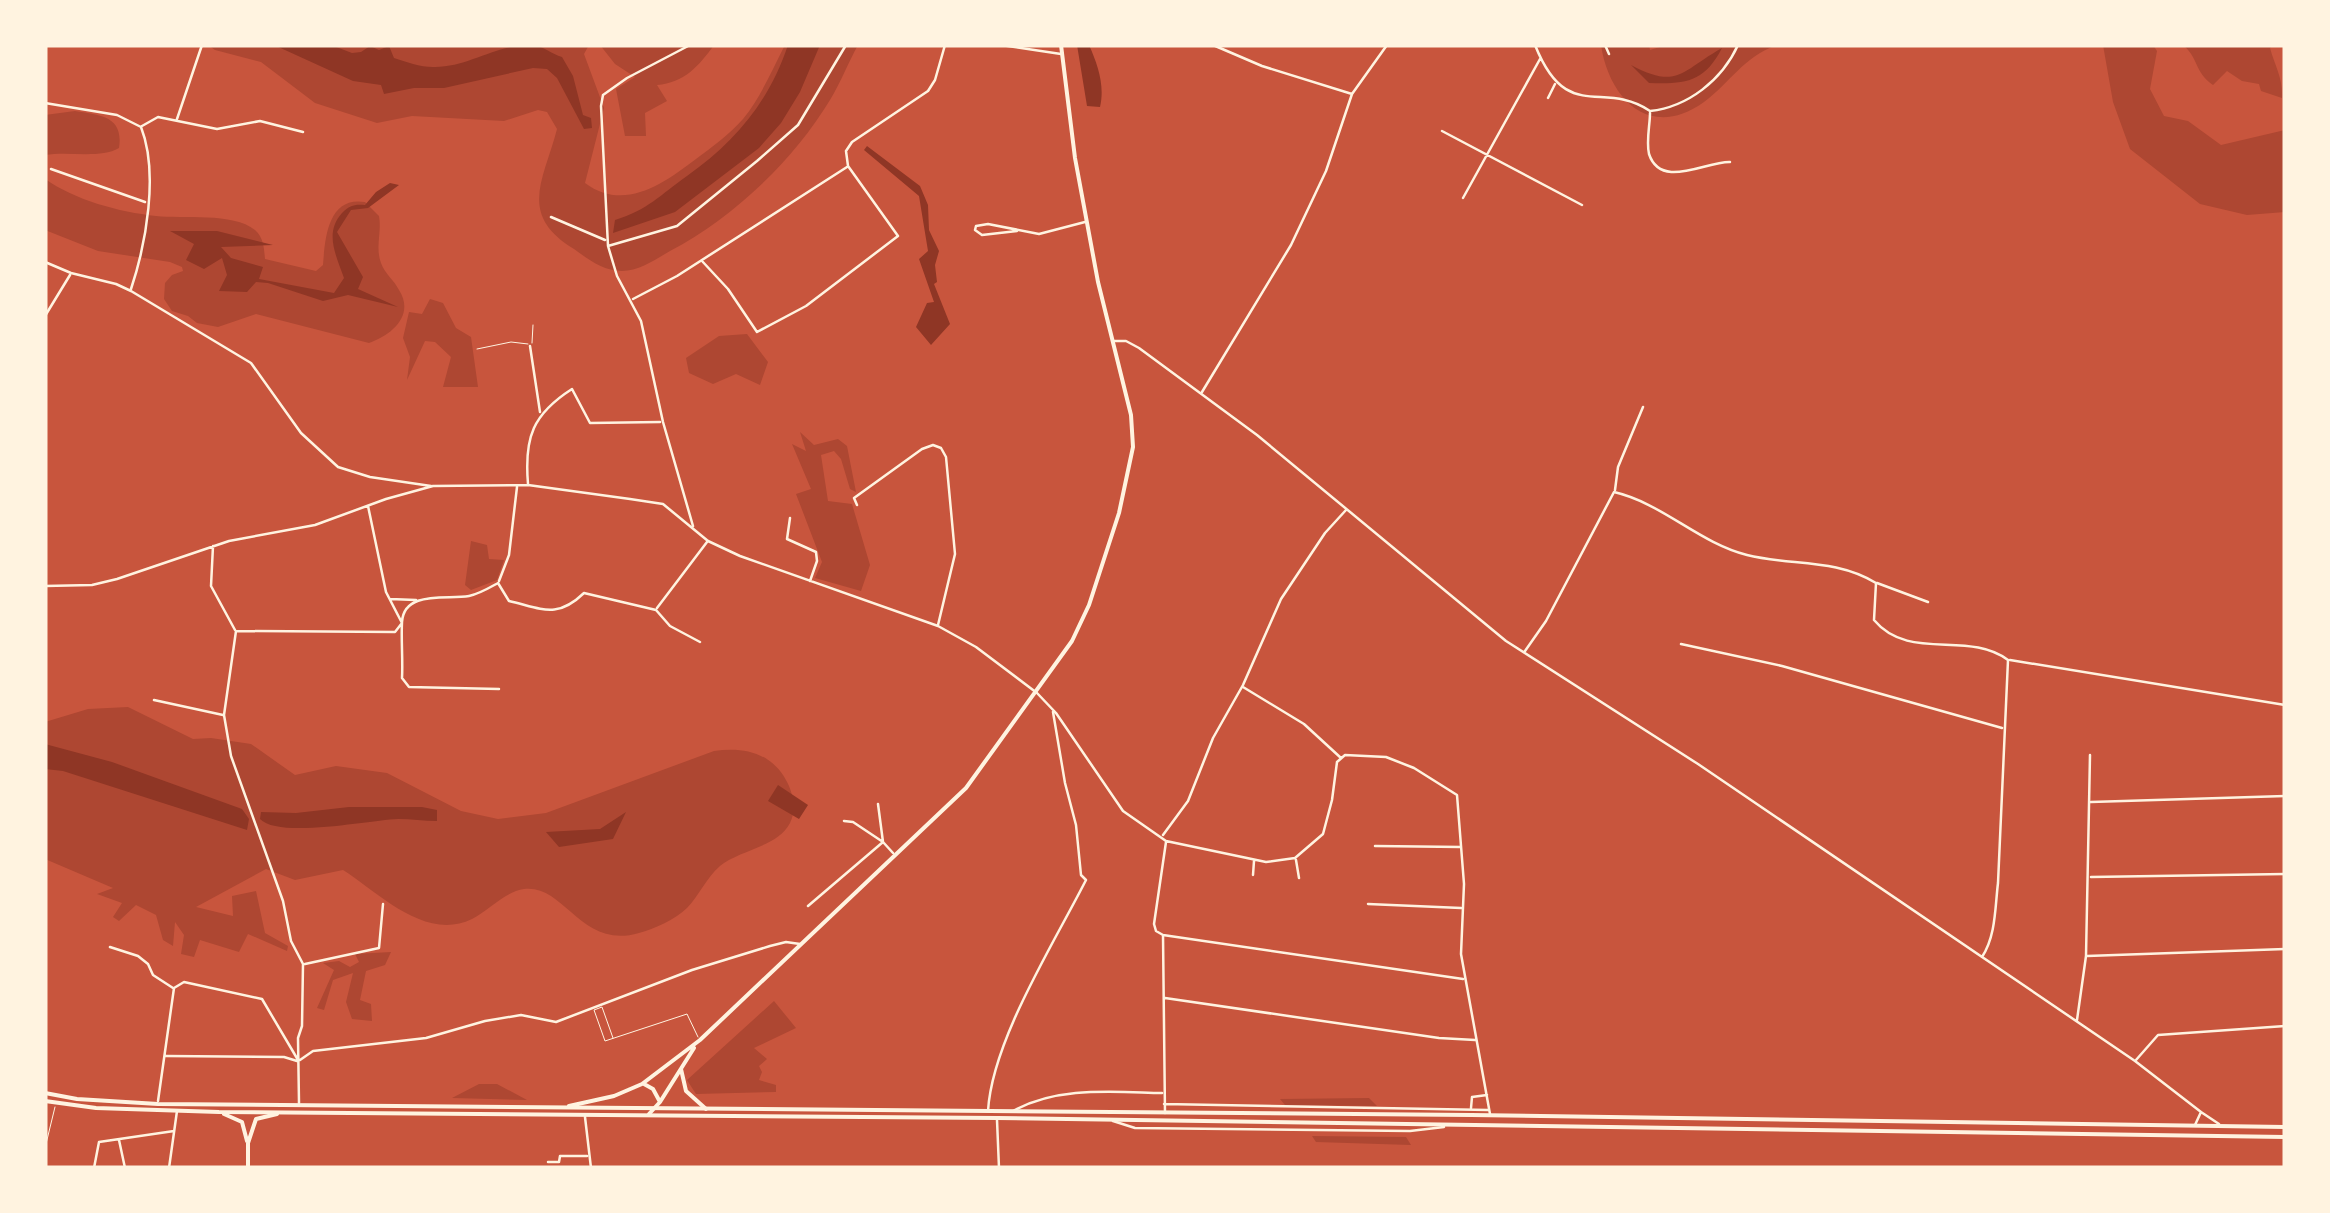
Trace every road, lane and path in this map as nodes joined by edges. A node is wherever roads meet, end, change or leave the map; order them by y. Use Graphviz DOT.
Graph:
graph roads {
  1 [pos="202,45"];
  2 [pos="690,45"];
  3 [pos="846,45"];
  4 [pos="945,45"];
  5 [pos="1002,45"];
  6 [pos="1061,45"];
  7 [pos="1212,45"];
  8 [pos="1386,45"];
  9 [pos="1536,45"];
  10 [pos="1604,45"];
  11 [pos="1738,45"];
  12 [pos="1062,54"];
  13 [pos="1609,54"];
  14 [pos="1540,58"];
  15 [pos="1556,82"];
  16 [pos="1352,94"];
  17 [pos="1548,98"];
  18 [pos="45,103"];
  19 [pos="1650,111"];
  20 [pos="176,120"];
  21 [pos="140,127"];
  22 [pos="1442,131"];
  23 [pos="303,132"];
  24 [pos="1490,154"];
  25 [pos="1730,162"];
  26 [pos="848,166"];
  27 [pos="51,168"];
  28 [pos="1463,198"];
  29 [pos="146,202"];
  30 [pos="1582,205"];
  31 [pos="551,218"];
  32 [pos="1087,221"];
  33 [pos="1017,232"];
  34 [pos="608,243"];
  35 [pos="702,260"];
  36 [pos="45,262"];
  37 [pos="71,273"];
  38 [pos="131,291"];
  39 [pos="632,300"];
  40 [pos="45,316"];
  41 [pos="532,325"];
  42 [pos="1113,341"];
  43 [pos="530,346"];
  44 [pos="477,350"];
  45 [pos="1202,393"];
  46 [pos="1642,407"];
  47 [pos="540,413"];
  48 [pos="663,422"];
  49 [pos="517,485"];
  50 [pos="528,485"];
  51 [pos="433,486"];
  52 [pos="1614,492"];
  53 [pos="857,505"];
  54 [pos="368,506"];
  55 [pos="1346,510"];
  56 [pos="790,518"];
  57 [pos="693,528"];
  58 [pos="708,541"];
  59 [pos="213,546"];
  60 [pos="810,582"];
  61 [pos="498,583"];
  62 [pos="1876,583"];
  63 [pos="45,586"];
  64 [pos="388,599"];
  65 [pos="416,600"];
  66 [pos="1928,602"];
  67 [pos="656,610"];
  68 [pos="402,623"];
  69 [pos="938,626"];
  70 [pos="236,632"];
  71 [pos="700,642"];
  72 [pos="1681,644"];
  73 [pos="1524,652"];
  74 [pos="2008,660"];
  75 [pos="1242,686"];
  76 [pos="499,689"];
  77 [pos="1036,693"];
  78 [pos="154,700"];
  79 [pos="2285,705"];
  80 [pos="1053,710"];
  81 [pos="224,716"];
  82 [pos="2003,728"];
  83 [pos="2090,756"];
  84 [pos="1341,758"];
  85 [pos="2285,796"];
  86 [pos="2090,802"];
  87 [pos="878,804"];
  88 [pos="844,821"];
  89 [pos="1162,836"];
  90 [pos="1166,840"];
  91 [pos="883,842"];
  92 [pos="1375,846"];
  93 [pos="1462,847"];
  94 [pos="895,856"];
  95 [pos="1295,858"];
  96 [pos="1254,860"];
  97 [pos="2285,874"];
  98 [pos="1253,876"];
  99 [pos="2090,877"];
  100 [pos="1299,878"];
  101 [pos="383,904"];
  102 [pos="1368,904"];
  103 [pos="808,906"];
  104 [pos="1463,908"];
  105 [pos="1163,935"];
  106 [pos="800,944"];
  107 [pos="110,947"];
  108 [pos="2285,950"];
  109 [pos="2086,956"];
  110 [pos="1982,958"];
  111 [pos="304,964"];
  112 [pos="1464,980"];
  113 [pos="174,988"];
  114 [pos="1164,998"];
  115 [pos="2076,1021"];
  116 [pos="2285,1026"];
  117 [pos="613,1038"];
  118 [pos="700,1040"];
  119 [pos="1478,1040"];
  120 [pos="164,1056"];
  121 [pos="299,1061"];
  122 [pos="2135,1062"];
  123 [pos="681,1067"];
  124 [pos="642,1084"];
  125 [pos="1164,1092"];
  126 [pos="45,1094"];
  127 [pos="1487,1096"];
  128 [pos="45,1101"];
  129 [pos="660,1102"];
  130 [pos="56,1104"];
  131 [pos="158,1104"];
  132 [pos="299,1104"];
  133 [pos="1164,1104"];
  134 [pos="560,1108"];
  135 [pos="656,1108"];
  136 [pos="706,1109"];
  137 [pos="1472,1110"];
  138 [pos="988,1111"];
  139 [pos="1012,1111"];
  140 [pos="177,1112"];
  141 [pos="219,1112"];
  142 [pos="1490,1112"];
  143 [pos="2201,1112"];
  144 [pos="282,1113"];
  145 [pos="1165,1114"];
  146 [pos="585,1116"];
  147 [pos="646,1116"];
  148 [pos="997,1118"];
  149 [pos="1490,1125"];
  150 [pos="2195,1126"];
  151 [pos="2224,1127"];
  152 [pos="2285,1128"];
  153 [pos="174,1131"];
  154 [pos="2285,1136"];
  155 [pos="118,1138"];
  156 [pos="248,1143"];
  157 [pos="45,1148"];
  158 [pos="589,1156"];
  159 [pos="548,1162"];
  160 [pos="94,1168"];
  161 [pos="126,1168"];
  162 [pos="169,1168"];
  163 [pos="248,1168"];
  164 [pos="590,1168"];
  165 [pos="998,1168"];
  1 -- 20 [label="street"];
  2 -- 34 [label="street"];
  3 -- 34 [label="street"];
  4 -- 26 [label="street"];
  5 -- 12 [label="street"];
  6 -- 12 [label="main road"];
  7 -- 16 [label="street"];
  8 -- 16 [label="street"];
  9 -- 14 [label="street"];
  10 -- 13 [label="street"];
  11 -- 19 [label="street"];
  12 -- 32 [label="main road"];
  14 -- 15 [label="street"];
  14 -- 24 [label="street"];
  15 -- 17 [label="street"];
  15 -- 19 [label="street"];
  16 -- 45 [label="street"];
  18 -- 21 [label="street"];
  19 -- 25 [label="street"];
  20 -- 21 [label="street"];
  20 -- 23 [label="street"];
  21 -- 29 [label="street"];
  22 -- 24 [label="street"];
  24 -- 28 [label="street"];
  24 -- 30 [label="street"];
  26 -- 35 [label="street"];
  26 -- 35 [label="street"];
  27 -- 29 [label="street"];
  29 -- 38 [label="street"];
  31 -- 34 [label="street"];
  32 -- 33 [label="street"];
  32 -- 42 [label="main road"];
  33 -- 33 [label="street"];
  34 -- 39 [label="street"];
  35 -- 39 [label="street"];
  36 -- 37 [label="street"];
  37 -- 38 [label="street"];
  37 -- 40 [label="street"];
  38 -- 51 [label="street"];
  39 -- 48 [label="street"];
  41 -- 43 [label="lane"];
  42 -- 45 [label="street"];
  42 -- 77 [label="main road"];
  43 -- 44 [label="lane"];
  43 -- 47 [label="street"];
  45 -- 55 [label="street"];
  46 -- 52 [label="street"];
  47 -- 48 [label="street"];
  47 -- 50 [label="street"];
  48 -- 57 [label="street"];
  49 -- 50 [label="street"];
  49 -- 51 [label="street"];
  49 -- 61 [label="street"];
  50 -- 57 [label="street"];
  51 -- 54 [label="street"];
  52 -- 62 [label="street"];
  52 -- 73 [label="street"];
  53 -- 69 [label="street"];
  54 -- 59 [label="street"];
  54 -- 64 [label="street"];
  55 -- 73 [label="street"];
  55 -- 75 [label="street"];
  56 -- 60 [label="street"];
  57 -- 58 [label="street"];
  58 -- 60 [label="street"];
  58 -- 67 [label="street"];
  59 -- 63 [label="street"];
  59 -- 70 [label="street"];
  60 -- 69 [label="street"];
  61 -- 65 [label="street"];
  61 -- 67 [label="street"];
  62 -- 66 [label="street"];
  62 -- 74 [label="street"];
  64 -- 65 [label="street"];
  64 -- 68 [label="street"];
  65 -- 68 [label="street"];
  67 -- 71 [label="street"];
  68 -- 70 [label="street"];
  68 -- 76 [label="street"];
  69 -- 77 [label="street"];
  70 -- 81 [label="street"];
  72 -- 82 [label="street"];
  73 -- 110 [label="street"];
  74 -- 79 [label="street"];
  74 -- 82 [label="street"];
  75 -- 84 [label="street"];
  75 -- 89 [label="street"];
  77 -- 80 [label="street"];
  77 -- 94 [label="main road"];
  78 -- 81 [label="street"];
  80 -- 89 [label="street"];
  80 -- 138 [label="street"];
  81 -- 111 [label="street"];
  82 -- 110 [label="street"];
  83 -- 86 [label="street"];
  84 -- 93 [label="street"];
  84 -- 95 [label="street"];
  85 -- 86 [label="street"];
  86 -- 99 [label="street"];
  87 -- 91 [label="street"];
  88 -- 91 [label="street"];
  89 -- 90 [label="street"];
  90 -- 96 [label="street"];
  90 -- 105 [label="street"];
  91 -- 94 [label="street"];
  91 -- 103 [label="street"];
  92 -- 93 [label="street"];
  93 -- 104 [label="street"];
  94 -- 106 [label="main road"];
  95 -- 96 [label="street"];
  95 -- 100 [label="street"];
  96 -- 98 [label="street"];
  97 -- 99 [label="street"];
  99 -- 109 [label="street"];
  101 -- 111 [label="street"];
  102 -- 104 [label="street"];
  104 -- 112 [label="street"];
  105 -- 112 [label="street"];
  105 -- 114 [label="street"];
  106 -- 118 [label="main road"];
  106 -- 121 [label="street"];
  107 -- 113 [label="street"];
  108 -- 109 [label="street"];
  109 -- 115 [label="street"];
  110 -- 115 [label="street"];
  111 -- 121 [label="street"];
  112 -- 119 [label="street"];
  113 -- 120 [label="street"];
  113 -- 121 [label="street"];
  114 -- 119 [label="street"];
  114 -- 125 [label="street"];
  115 -- 122 [label="street"];
  116 -- 122 [label="street"];
  117 -- 117 [label="lane"];
  117 -- 118 [label="lane"];
  118 -- 123 [label="main road"];
  118 -- 124 [label="main road"];
  119 -- 127 [label="street"];
  120 -- 121 [label="street"];
  120 -- 131 [label="street"];
  121 -- 132 [label="street"];
  122 -- 143 [label="street"];
  123 -- 129 [label="main road"];
  123 -- 136 [label="main road"];
  124 -- 129 [label="main road"];
  124 -- 134 [label="main road"];
  125 -- 133 [label="street"];
  125 -- 139 [label="street"];
  126 -- 131 [label="main road"];
  127 -- 137 [label="street"];
  127 -- 142 [label="street"];
  128 -- 130 [label="main road"];
  129 -- 135 [label="main road"];
  130 -- 140 [label="main road"];
  130 -- 157 [label="lane"];
  131 -- 132 [label="main road"];
  132 -- 134 [label="main road"];
  133 -- 137 [label="street"];
  133 -- 145 [label="street"];
  134 -- 135 [label="main road"];
  135 -- 136 [label="main road"];
  135 -- 147 [label="main road"];
  136 -- 138 [label="main road"];
  137 -- 142 [label="street"];
  138 -- 139 [label="main road"];
  139 -- 145 [label="main road"];
  140 -- 141 [label="main road"];
  140 -- 153 [label="street"];
  141 -- 144 [label="main road"];
  141 -- 156 [label="main road"];
  142 -- 145 [label="main road"];
  142 -- 149 [label="main road"];
  142 -- 150 [label="main road"];
  143 -- 150 [label="street"];
  143 -- 151 [label="street"];
  144 -- 146 [label="main road"];
  144 -- 156 [label="main road"];
  146 -- 147 [label="main road"];
  146 -- 158 [label="street"];
  147 -- 148 [label="main road"];
  148 -- 149 [label="main road"];
  148 -- 165 [label="street"];
  149 -- 154 [label="main road"];
  150 -- 151 [label="main road"];
  151 -- 152 [label="main road"];
  153 -- 155 [label="street"];
  153 -- 162 [label="street"];
  155 -- 160 [label="street"];
  155 -- 161 [label="street"];
  156 -- 163 [label="main road"];
  158 -- 159 [label="street"];
  158 -- 164 [label="street"];
}
